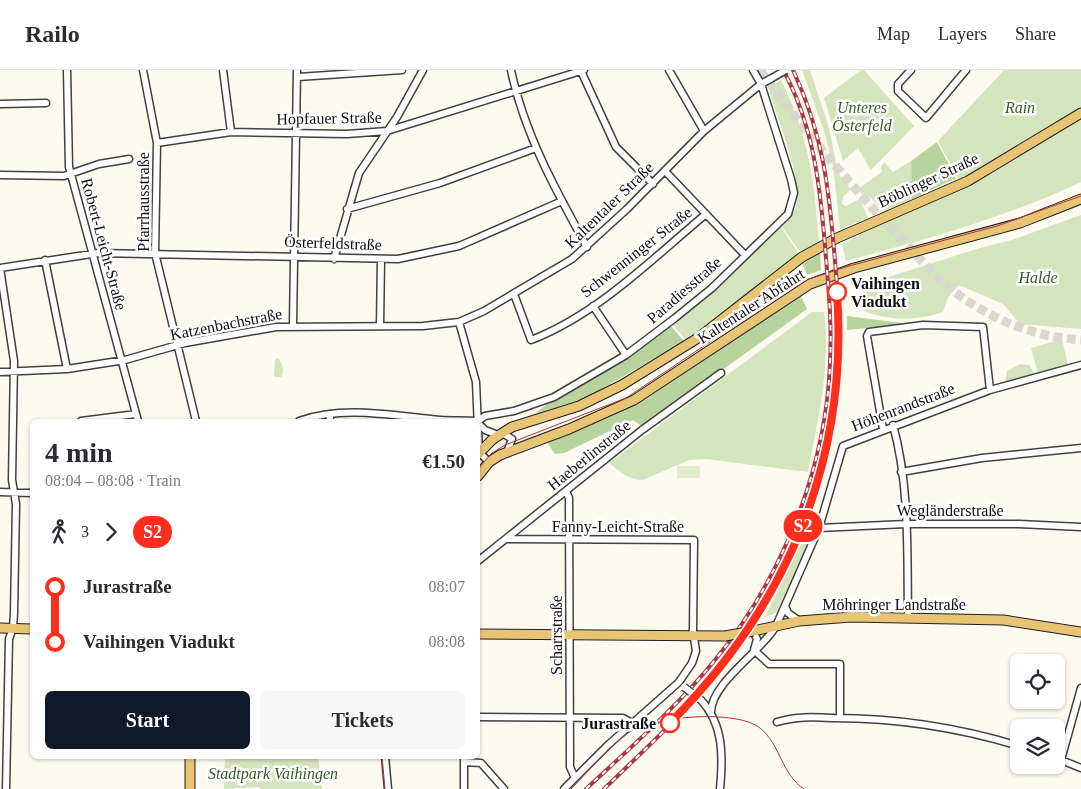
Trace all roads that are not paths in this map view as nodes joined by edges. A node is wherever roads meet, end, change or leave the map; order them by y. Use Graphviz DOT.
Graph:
graph roads {
  1 [pos="67,70"];
  2 [pos="143,70"];
  3 [pos="222,70"];
  4 [pos="402,70"];
  5 [pos="415,70"];
  6 [pos="511,70"];
  7 [pos="669,70"];
  8 [pos="753,70"];
  9 [pos="786,70"];
  10 [pos="911,70"];
  11 [pos="966,70"];
  12 [pos="423,71"];
  13 [pos="582,71"];
  14 [pos="298,73"];
  15 [pos="760,84"];
  16 [pos="515,92"];
  17 [pos="46,103"];
  18 [pos="0,104"];
  19 [pos="1081,113"];
  20 [pos="397,117"];
  21 [pos="406,125"];
  22 [pos="704,131"];
  23 [pos="231,132"];
  24 [pos="387,132"];
  25 [pos="297,134"];
  26 [pos="157,143"];
  27 [pos="536,148"];
  28 [pos="129,159"];
  29 [pos="665,171"];
  30 [pos="71,173"];
  31 [pos="0,175"];
  32 [pos="653,184"];
  33 [pos="1081,199"];
  34 [pos="562,201"];
  35 [pos="347,208"];
  36 [pos="706,214"];
  37 [pos="587,247"];
  38 [pos="155,253"];
  39 [pos="94,254"];
  40 [pos="744,254"];
  41 [pos="294,256"];
  42 [pos="334,259"];
  43 [pos="382,259"];
  44 [pos="45,260"];
  45 [pos="0,268"];
  46 [pos="514,294"];
  47 [pos="593,306"];
  48 [pos="459,322"];
  49 [pos="293,325"];
  50 [pos="380,326"];
  51 [pos="179,345"];
  52 [pos="626,355"];
  53 [pos="120,361"];
  54 [pos="1081,365"];
  55 [pos="67,369"];
  56 [pos="0,372"];
  57 [pos="14,373"];
  58 [pos="721,373"];
  59 [pos="990,390"];
  60 [pos="136,414"];
  61 [pos="330,414"];
  62 [pos="100,419"];
  63 [pos="137,419"];
  64 [pos="196,419"];
  65 [pos="309,419"];
  66 [pos="330,419"];
  67 [pos="432,419"];
  68 [pos="478,419"];
  69 [pos="480,420"];
  70 [pos="480,424"];
  71 [pos="893,425"];
  72 [pos="883,429"];
  73 [pos="500,434"];
  74 [pos="1081,448"];
  75 [pos="480,451"];
  76 [pos="507,452"];
  77 [pos="480,455"];
  78 [pos="489,462"];
  79 [pos="901,472"];
  80 [pos="480,473"];
  81 [pos="566,491"];
  82 [pos="0,492"];
  83 [pos="13,492"];
  84 [pos="30,492"];
  85 [pos="906,524"];
  86 [pos="819,528"];
  87 [pos="1081,528"];
  88 [pos="506,539"];
  89 [pos="570,539"];
  90 [pos="480,559"];
  91 [pos="785,606"];
  92 [pos="908,617"];
  93 [pos="799,621"];
  94 [pos="776,626"];
  95 [pos="0,628"];
  96 [pos="13,628"];
  97 [pos="30,629"];
  98 [pos="1081,632"];
  99 [pos="757,633"];
  100 [pos="480,634"];
  101 [pos="570,635"];
  102 [pos="694,637"];
  103 [pos="754,650"];
  104 [pos="681,684"];
  105 [pos="1081,688"];
  106 [pos="713,699"];
  107 [pos="701,700"];
  108 [pos="711,712"];
  109 [pos="0,717"];
  110 [pos="8,717"];
  111 [pos="480,717"];
  112 [pos="570,718"];
  113 [pos="840,718"];
  114 [pos="777,722"];
  115 [pos="632,723"];
  116 [pos="1065,740"];
  117 [pos="1010,744"];
  118 [pos="190,759"];
  119 [pos="385,759"];
  120 [pos="464,759"];
  121 [pos="1065,761"];
  122 [pos="1081,768"];
  123 [pos="575,778"];
  124 [pos="6,789"];
  125 [pos="190,789"];
  126 [pos="388,789"];
  127 [pos="464,789"];
  128 [pos="504,789"];
  129 [pos="564,789"];
  130 [pos="720,789"];
  1 -- 30 [label="street, Robert-Leicht-Straße"];
  2 -- 26 [label="street, Pfarrhausstraße"];
  3 -- 23 [label="street"];
  4 -- 14 [label="street"];
  5 -- 12 [label="street"];
  6 -- 16 [label="street"];
  7 -- 22 [label="street"];
  8 -- 15 [label="street, Paradiesstraße"];
  9 -- 15 [label="street, Kaltentaler Straße, bridge"];
  10 -- 11 [label="street"];
  12 -- 20 [label="street"];
  13 -- 16 [label="street, Hopfauer Straße"];
  13 -- 32 [label="street"];
  14 -- 25 [label="street"];
  15 -- 22 [label="street, Kaltentaler Straße"];
  15 -- 40 [label="street, Paradiesstraße"];
  16 -- 21 [label="street, Hopfauer Straße"];
  16 -- 27 [label="street"];
  17 -- 18 [label="street"];
  19 -- 73 [label="main road, Böblinger Straße"];
  20 -- 21 [label="street"];
  20 -- 24 [label="street"];
  21 -- 24 [label="street, Hopfauer Straße"];
  22 -- 29 [label="street, Kaltentaler Straße"];
  23 -- 25 [label="street, Hopfauer Straße"];
  23 -- 26 [label="street, Hopfauer Straße"];
  24 -- 25 [label="street, Hopfauer Straße"];
  24 -- 35 [label="street"];
  25 -- 41 [label="street"];
  26 -- 38 [label="street, Pfarrhausstraße"];
  27 -- 34 [label="street"];
  27 -- 35 [label="street"];
  28 -- 30 [label="street"];
  29 -- 32 [label="street, Kaltentaler Straße"];
  29 -- 36 [label="street"];
  30 -- 31 [label="street"];
  30 -- 39 [label="street, Robert-Leicht-Straße"];
  32 -- 37 [label="street, Kaltentaler Straße"];
  33 -- 76 [label="main road, Kaltentaler Abfahrt"];
  34 -- 37 [label="street"];
  34 -- 43 [label="street, Österfeldstraße"];
  35 -- 42 [label="street"];
  36 -- 40 [label="street"];
  36 -- 47 [label="street, Schwenninger Straße"];
  37 -- 46 [label="street, Kaltentaler Straße"];
  38 -- 39 [label="street, Österfeldstraße"];
  38 -- 41 [label="street, Österfeldstraße"];
  38 -- 51 [label="street, Pfarrhausstraße"];
  39 -- 44 [label="street, Österfeldstraße"];
  39 -- 53 [label="street, Robert-Leicht-Straße"];
  40 -- 52 [label="street, Paradiesstraße"];
  41 -- 42 [label="street, Österfeldstraße"];
  41 -- 49 [label="street"];
  42 -- 43 [label="street, Österfeldstraße"];
  43 -- 50 [label="street"];
  44 -- 45 [label="street, Österfeldstraße"];
  44 -- 55 [label="street"];
  45 -- 57 [label="street"];
  46 -- 47 [label="street, Schwenninger Straße"];
  46 -- 48 [label="street, Kaltentaler Straße"];
  47 -- 52 [label="street"];
  48 -- 50 [label="street, Katzenbachstraße"];
  48 -- 68 [label="street"];
  49 -- 50 [label="street, Katzenbachstraße"];
  49 -- 51 [label="street, Katzenbachstraße"];
  51 -- 53 [label="street, Katzenbachstraße"];
  51 -- 64 [label="street, Pfarrhausstraße"];
  52 -- 69 [label="street, Paradiesstraße"];
  53 -- 55 [label="street, Katzenbachstraße"];
  53 -- 60 [label="street, Robert-Leicht-Straße"];
  54 -- 59 [label="street, Höhenrandstraße"];
  55 -- 57 [label="street, Katzenbachstraße"];
  56 -- 57 [label="street, Katzenbachstraße"];
  57 -- 83 [label="street"];
  58 -- 81 [label="street, Haeberlinstraße"];
  59 -- 71 [label="street, Höhenrandstraße"];
  59 -- 72 [label="street"];
  60 -- 62 [label="street"];
  60 -- 63 [label="street, Robert-Leicht-Straße"];
  61 -- 65 [label="street"];
  61 -- 66 [label="street"];
  61 -- 67 [label="street"];
  70 -- 73 [label="street"];
  71 -- 72 [label="street, Höhenrandstraße"];
  71 -- 79 [label="street"];
  72 -- 86 [label="street, Höhenrandstraße"];
  73 -- 75 [label="main road, Böblinger Straße"];
  73 -- 76 [label="street"];
  74 -- 79 [label="street"];
  76 -- 78 [label="main road, Kaltentaler Abfahrt"];
  77 -- 78 [label="street"];
  78 -- 80 [label="main road"];
  79 -- 85 [label="street"];
  81 -- 88 [label="street, Haeberlinstraße"];
  81 -- 89 [label="street, Scharrstraße"];
  82 -- 83 [label="street"];
  83 -- 84 [label="street"];
  83 -- 96 [label="street"];
  85 -- 86 [label="street, Wegländerstraße"];
  85 -- 87 [label="street, Wegländerstraße"];
  85 -- 92 [label="street"];
  86 -- 91 [label="street, Höhenrandstraße"];
  88 -- 89 [label="street, Fanny-Leicht-Straße"];
  88 -- 90 [label="street, Haeberlinstraße"];
  89 -- 101 [label="street, Scharrstraße"];
  89 -- 102 [label="street, Fanny-Leicht-Straße"];
  91 -- 93 [label="street"];
  91 -- 94 [label="street, Höhenrandstraße"];
  92 -- 93 [label="main road, Möhringer Landstraße"];
  92 -- 98 [label="main road, Möhringer Landstraße"];
  93 -- 94 [label="main road, Möhringer Landstraße"];
  94 -- 99 [label="main road, Möhringer Landstraße"];
  94 -- 103 [label="street, Höhenrandstraße"];
  95 -- 96 [label="main road"];
  96 -- 97 [label="main road"];
  96 -- 110 [label="street"];
  99 -- 102 [label="main road, Möhringer Landstraße, bridge"];
  99 -- 103 [label="street"];
  100 -- 101 [label="main road, Möhringer Landstraße"];
  101 -- 102 [label="main road, Möhringer Landstraße"];
  101 -- 112 [label="street, Scharrstraße"];
  102 -- 104 [label="street, Fanny-Leicht-Straße"];
  103 -- 106 [label="street, Höhenrandstraße"];
  103 -- 113 [label="street"];
  104 -- 107 [label="street, bridge"];
  104 -- 115 [label="street, Fanny-Leicht-Straße"];
  105 -- 116 [label="street"];
  106 -- 107 [label="street"];
  106 -- 108 [label="street"];
  107 -- 108 [label="street"];
  108 -- 130 [label="street"];
  109 -- 110 [label="street"];
  110 -- 124 [label="street"];
  111 -- 112 [label="street"];
  112 -- 115 [label="street"];
  112 -- 123 [label="street, Scharrstraße"];
  113 -- 114 [label="street"];
  113 -- 117 [label="street"];
  115 -- 123 [label="street, Fanny-Leicht-Straße"];
  118 -- 125 [label="main road"];
  119 -- 126 [label="street"];
  120 -- 127 [label="street"];
  120 -- 128 [label="street"];
  121 -- 122 [label="street"];
  123 -- 129 [label="street, Fanny-Leicht-Straße"];
}
